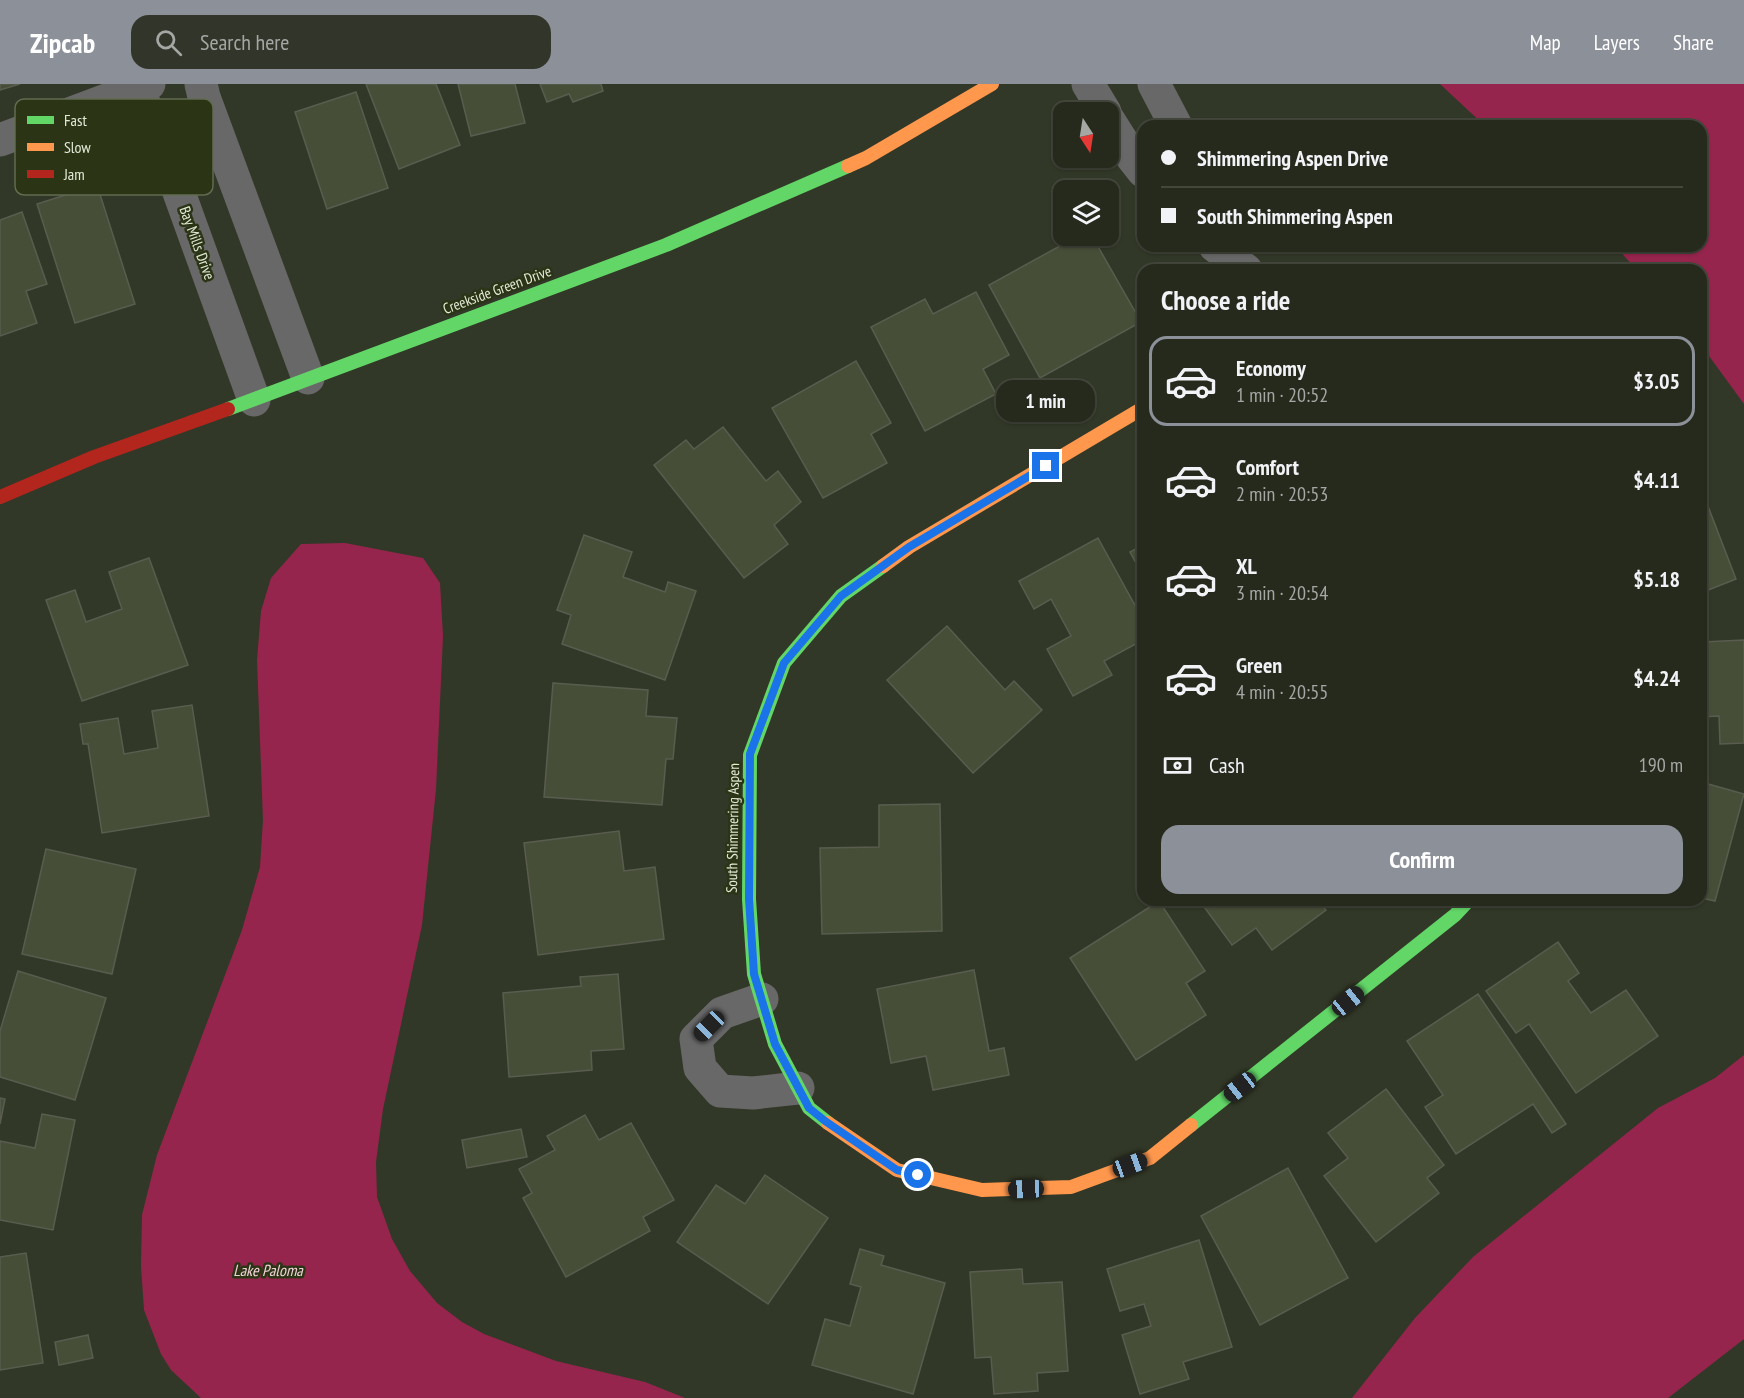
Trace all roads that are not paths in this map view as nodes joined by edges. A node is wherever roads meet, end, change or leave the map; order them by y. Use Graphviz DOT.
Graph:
graph roads {
  1 [pos="201,84"];
  2 [pos="992,84"];
  3 [pos="1088,84"];
  4 [pos="1154,84"];
  5 [pos="139,86"];
  6 [pos="106,99"];
  7 [pos="205,99"];
  8 [pos="1099,102"];
  9 [pos="1173,120"];
  10 [pos="213,121"];
  11 [pos="15,134"];
  12 [pos="1119,136"];
  13 [pos="0,140"];
  14 [pos="1137,163"];
  15 [pos="180,195"];
  16 [pos="1223,252"];
  17 [pos="1238,264"];
  18 [pos="308,378"];
  19 [pos="254,400"];
  20 [pos="1137,412"];
  21 [pos="0,497"];
  22 [pos="1463,906"];
  23 [pos="762,999"];
  24 [pos="804,1098"];
  1 -- 7 [label="street"];
  2 -- 18 [label="street, Creekside Green Drive"];
  3 -- 8 [label="street"];
  4 -- 9 [label="street"];
  5 -- 6 [label="street"];
  10 -- 18 [label="street"];
  11 -- 13 [label="street"];
  12 -- 14 [label="street"];
  15 -- 19 [label="street, Bay Mills Drive"];
  16 -- 17 [label="street"];
  18 -- 19 [label="street, Creekside Green Drive"];
  19 -- 21 [label="street, Creekside Green Drive"];
  20 -- 23 [label="street, South Shimmering Aspen"];
  22 -- 24 [label="street"];
  23 -- 24 [label="street, South Shimmering Aspen"];
  23 -- 24 [label="street"];
}
